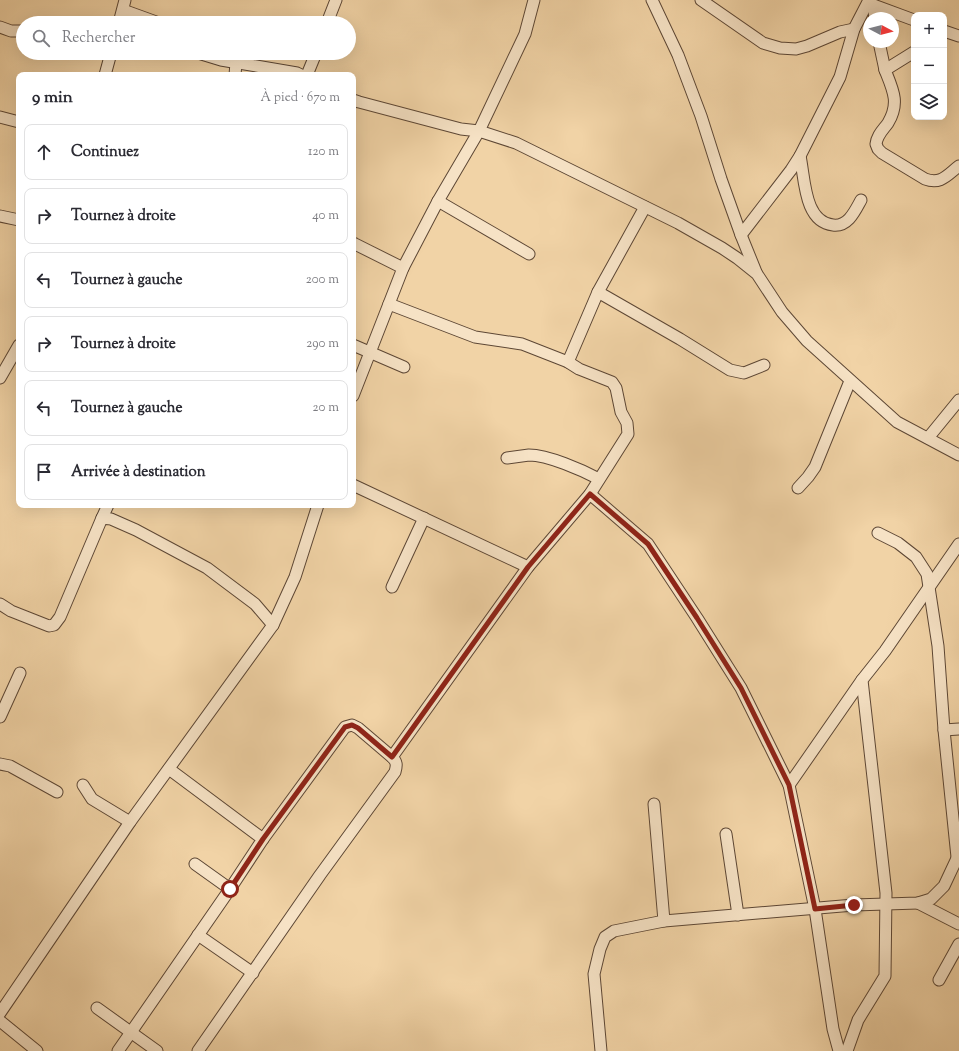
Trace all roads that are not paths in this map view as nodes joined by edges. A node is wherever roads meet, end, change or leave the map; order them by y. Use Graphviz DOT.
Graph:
graph roads {
  1 [pos="336,0"];
  2 [pos="534,0"];
  3 [pos="652,0"];
  4 [pos="701,0"];
  5 [pos="870,3"];
  6 [pos="124,5"];
  7 [pos="121,16"];
  8 [pos="145,16"];
  9 [pos="330,16"];
  10 [pos="911,19"];
  11 [pos="0,27"];
  12 [pos="854,29"];
  13 [pos="16,31"];
  14 [pos="947,32"];
  15 [pos="959,36"];
  16 [pos="947,40"];
  17 [pos="880,48"];
  18 [pos="911,54"];
  19 [pos="109,60"];
  20 [pos="221,60"];
  21 [pos="313,60"];
  22 [pos="236,63"];
  23 [pos="885,70"];
  24 [pos="106,72"];
  25 [pos="235,72"];
  26 [pos="291,72"];
  27 [pos="308,72"];
  28 [pos="356,101"];
  29 [pos="0,117"];
  30 [pos="16,121"];
  31 [pos="479,131"];
  32 [pos="800,156"];
  33 [pos="959,166"];
  34 [pos="861,200"];
  35 [pos="438,201"];
  36 [pos="646,207"];
  37 [pos="0,216"];
  38 [pos="16,219"];
  39 [pos="741,235"];
  40 [pos="356,244"];
  41 [pos="529,254"];
  42 [pos="403,268"];
  43 [pos="757,274"];
  44 [pos="598,292"];
  45 [pos="389,304"];
  46 [pos="356,346"];
  47 [pos="16,351"];
  48 [pos="370,353"];
  49 [pos="568,362"];
  50 [pos="764,365"];
  51 [pos="404,367"];
  52 [pos="0,378"];
  53 [pos="850,381"];
  54 [pos="356,388"];
  55 [pos="959,400"];
  56 [pos="928,438"];
  57 [pos="959,455"];
  58 [pos="507,458"];
  59 [pos="599,479"];
  60 [pos="356,486"];
  61 [pos="798,488"];
  62 [pos="590,494"];
  63 [pos="107,508"];
  64 [pos="317,508"];
  65 [pos="102,518"];
  66 [pos="424,518"];
  67 [pos="878,533"];
  68 [pos="959,544"];
  69 [pos="528,567"];
  70 [pos="392,587"];
  71 [pos="929,587"];
  72 [pos="0,604"];
  73 [pos="273,625"];
  74 [pos="20,673"];
  75 [pos="862,680"];
  76 [pos="0,717"];
  77 [pos="959,729"];
  78 [pos="944,730"];
  79 [pos="392,757"];
  80 [pos="0,764"];
  81 [pos="169,769"];
  82 [pos="83,785"];
  83 [pos="789,785"];
  84 [pos="57,792"];
  85 [pos="654,804"];
  86 [pos="130,822"];
  87 [pos="726,834"];
  88 [pos="263,839"];
  89 [pos="958,856"];
  90 [pos="195,864"];
  91 [pos="230,889"];
  92 [pos="918,903"];
  93 [pos="887,905"];
  94 [pos="815,909"];
  95 [pos="738,915"];
  96 [pos="664,921"];
  97 [pos="959,924"];
  98 [pos="198,935"];
  99 [pos="959,944"];
  100 [pos="253,973"];
  101 [pos="939,980"];
  102 [pos="97,1008"];
  103 [pos="0,1013"];
  104 [pos="0,1021"];
  105 [pos="131,1033"];
  106 [pos="37,1051"];
  107 [pos="118,1051"];
  108 [pos="157,1051"];
  109 [pos="198,1051"];
  110 [pos="601,1051"];
  111 [pos="839,1051"];
  112 [pos="847,1051"];
  1 -- 9 [label="street"];
  2 -- 31 [label="street"];
  3 -- 39 [label="street"];
  4 -- 12 [label="street"];
  5 -- 10 [label="street"];
  5 -- 12 [label="street"];
  6 -- 7 [label="street"];
  6 -- 8 [label="street"];
  11 -- 13 [label="street"];
  12 -- 32 [label="street"];
  14 -- 15 [label="street"];
  15 -- 16 [label="street"];
  17 -- 23 [label="street"];
  18 -- 23 [label="street"];
  19 -- 24 [label="street"];
  20 -- 22 [label="street"];
  21 -- 27 [label="street"];
  22 -- 25 [label="street"];
  22 -- 26 [label="street"];
  23 -- 33 [label="street"];
  28 -- 31 [label="street"];
  29 -- 30 [label="street"];
  31 -- 35 [label="street"];
  31 -- 36 [label="street"];
  32 -- 34 [label="street"];
  32 -- 39 [label="street"];
  35 -- 41 [label="street"];
  35 -- 42 [label="street"];
  36 -- 43 [label="street"];
  36 -- 44 [label="street"];
  37 -- 38 [label="street"];
  39 -- 43 [label="street"];
  40 -- 42 [label="street"];
  42 -- 45 [label="street"];
  43 -- 53 [label="street"];
  44 -- 49 [label="street"];
  44 -- 50 [label="street"];
  45 -- 48 [label="street"];
  45 -- 49 [label="street"];
  46 -- 48 [label="street"];
  47 -- 52 [label="street"];
  48 -- 51 [label="street"];
  48 -- 54 [label="street"];
  49 -- 59 [label="street"];
  53 -- 56 [label="street"];
  53 -- 61 [label="street"];
  55 -- 56 [label="street"];
  56 -- 57 [label="street"];
  58 -- 59 [label="street"];
  59 -- 62 [label="street"];
  60 -- 66 [label="street"];
  62 -- 69 [label="street"];
  62 -- 83 [label="street"];
  63 -- 65 [label="street"];
  64 -- 73 [label="street"];
  65 -- 72 [label="street"];
  65 -- 73 [label="street"];
  66 -- 69 [label="street"];
  66 -- 70 [label="street"];
  67 -- 71 [label="street"];
  68 -- 71 [label="street"];
  69 -- 79 [label="street"];
  71 -- 75 [label="street"];
  71 -- 78 [label="street"];
  73 -- 81 [label="street"];
  74 -- 76 [label="street"];
  75 -- 83 [label="street"];
  75 -- 93 [label="street"];
  77 -- 78 [label="street"];
  78 -- 89 [label="street"];
  79 -- 88 [label="street"];
  79 -- 100 [label="street"];
  80 -- 84 [label="street"];
  81 -- 86 [label="street"];
  81 -- 88 [label="street"];
  82 -- 86 [label="street"];
  83 -- 94 [label="street"];
  85 -- 96 [label="street"];
  86 -- 103 [label="street"];
  87 -- 95 [label="street"];
  88 -- 91 [label="street"];
  89 -- 92 [label="street"];
  90 -- 91 [label="street"];
  91 -- 98 [label="street"];
  92 -- 93 [label="street"];
  92 -- 97 [label="street"];
  93 -- 94 [label="street"];
  93 -- 112 [label="street"];
  94 -- 95 [label="street"];
  94 -- 111 [label="street"];
  95 -- 96 [label="street"];
  96 -- 110 [label="street"];
  98 -- 100 [label="street"];
  98 -- 105 [label="street"];
  99 -- 101 [label="street"];
  100 -- 109 [label="street"];
  102 -- 105 [label="street"];
  104 -- 106 [label="street"];
  105 -- 107 [label="street"];
  105 -- 108 [label="street"];
}
